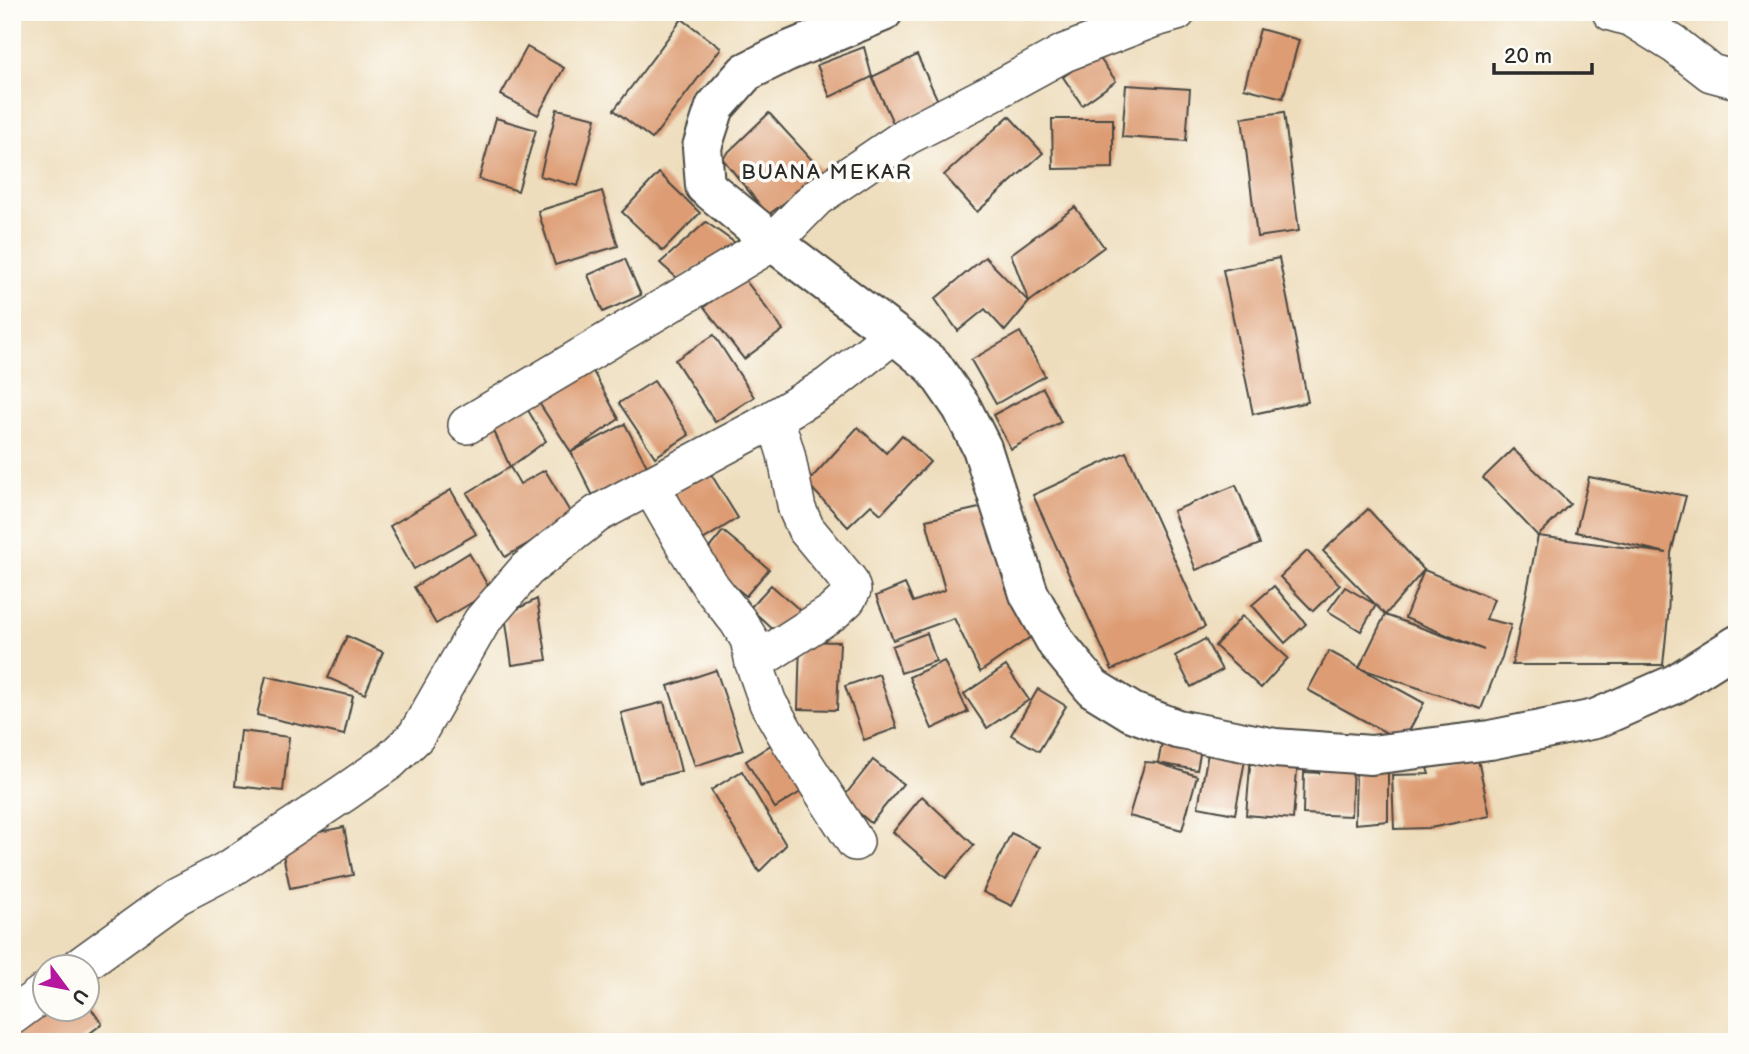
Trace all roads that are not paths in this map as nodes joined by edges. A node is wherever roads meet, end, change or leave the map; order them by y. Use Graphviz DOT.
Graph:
graph roads {
  1 [pos="883,12"];
  2 [pos="1177,12"];
  3 [pos="1611,12"];
  4 [pos="1737,80"];
  5 [pos="773,242"];
  6 [pos="894,334"];
  7 [pos="775,418"];
  8 [pos="467,425"];
  9 [pos="650,485"];
  10 [pos="1737,645"];
  11 [pos="754,663"];
  12 [pos="855,842"];
  13 [pos="98,953"];
  14 [pos="32,1001"];
  15 [pos="12,1016"];
  1 -- 5 [label="street"];
  2 -- 5 [label="street"];
  3 -- 4 [label="street"];
  5 -- 6 [label="street"];
  5 -- 8 [label="street"];
  6 -- 7 [label="street"];
  6 -- 10 [label="street"];
  7 -- 9 [label="street"];
  7 -- 11 [label="street"];
  9 -- 11 [label="street"];
  9 -- 13 [label="street"];
  11 -- 12 [label="street"];
  14 -- 15 [label="street"];
}
